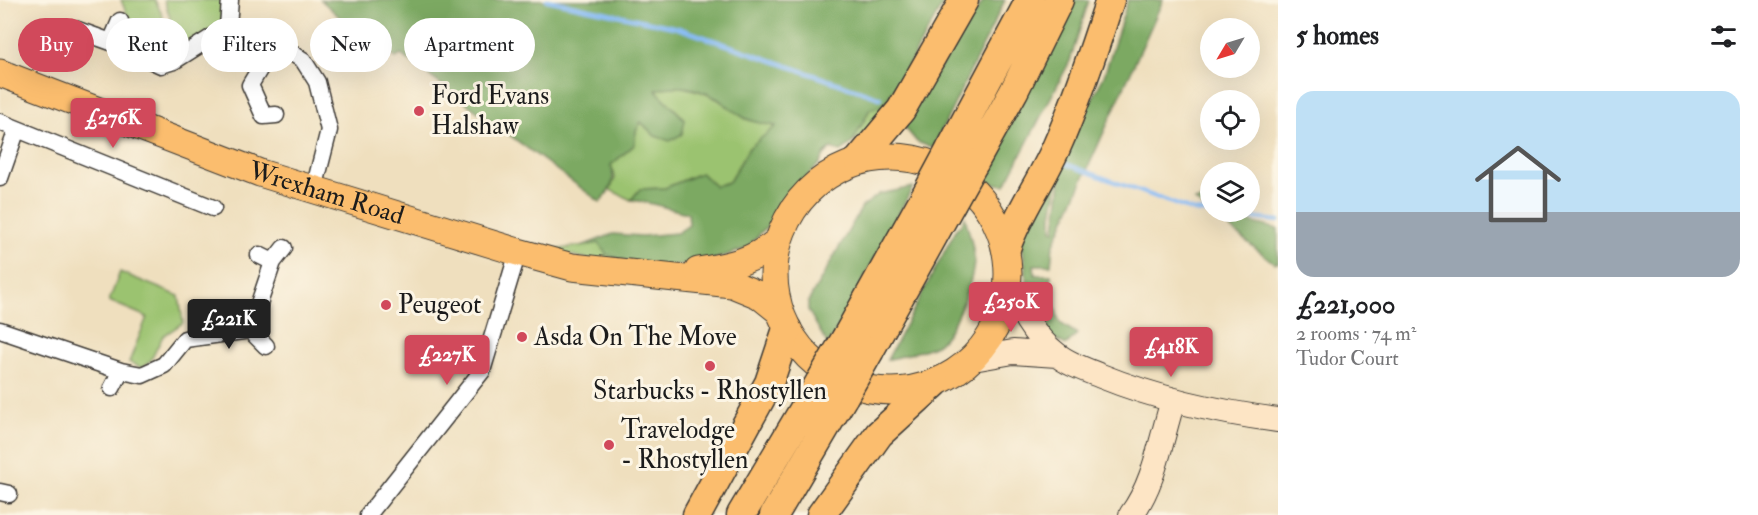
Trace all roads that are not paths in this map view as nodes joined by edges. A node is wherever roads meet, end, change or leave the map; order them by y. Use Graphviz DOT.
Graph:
graph roads {
  1 [pos="230,0"];
  2 [pos="964,0"];
  3 [pos="1030,0"];
  4 [pos="1059,0"];
  5 [pos="1110,0"];
  6 [pos="229,18"];
  7 [pos="298,57"];
  8 [pos="258,72"];
  9 [pos="0,73"];
  10 [pos="276,115"];
  11 [pos="0,122"];
  12 [pos="17,129"];
  13 [pos="962,157"];
  14 [pos="859,160"];
  15 [pos="0,178"];
  16 [pos="314,189"];
  17 [pos="213,207"];
  18 [pos="778,241"];
  19 [pos="284,248"];
  20 [pos="1006,248"];
  21 [pos="518,252"];
  22 [pos="664,276"];
  23 [pos="1008,282"];
  24 [pos="783,320"];
  25 [pos="0,330"];
  26 [pos="250,330"];
  27 [pos="266,346"];
  28 [pos="1057,355"];
  29 [pos="973,359"];
  30 [pos="121,371"];
  31 [pos="934,383"];
  32 [pos="112,388"];
  33 [pos="832,389"];
  34 [pos="1173,401"];
  35 [pos="1278,420"];
  36 [pos="368,515"];
  37 [pos="697,515"];
  38 [pos="741,515"];
  39 [pos="774,515"];
  40 [pos="821,515"];
  41 [pos="1131,515"];
  1 -- 6 [label="street"];
  2 -- 14 [label="highway"];
  3 -- 13 [label="highway"];
  4 -- 13 [label="highway"];
  5 -- 20 [label="highway"];
  7 -- 16 [label="street"];
  8 -- 10 [label="street"];
  9 -- 16 [label="main road, Wrexham Road"];
  11 -- 12 [label="street"];
  12 -- 15 [label="street"];
  12 -- 17 [label="street"];
  13 -- 33 [label="highway, bridge"];
  14 -- 18 [label="main road"];
  14 -- 20 [label="main road"];
  16 -- 21 [label="main road, Wrexham Road"];
  18 -- 22 [label="main road, Wrexham Road"];
  18 -- 24 [label="main road"];
  19 -- 26 [label="street"];
  20 -- 23 [label="main road"];
  21 -- 22 [label="main road, Wrexham Road"];
  21 -- 36 [label="street"];
  22 -- 24 [label="main road, Wrexham Road"];
  23 -- 28 [label="main road"];
  23 -- 29 [label="main road"];
  24 -- 31 [label="main road"];
  24 -- 37 [label="highway"];
  25 -- 30 [label="street"];
  26 -- 27 [label="street"];
  26 -- 30 [label="street"];
  28 -- 29 [label="main road"];
  28 -- 34 [label="main road"];
  29 -- 31 [label="main road"];
  30 -- 32 [label="street"];
  31 -- 40 [label="highway"];
  33 -- 38 [label="highway"];
  33 -- 39 [label="highway"];
  34 -- 35 [label="main road"];
  34 -- 41 [label="main road"];
}
